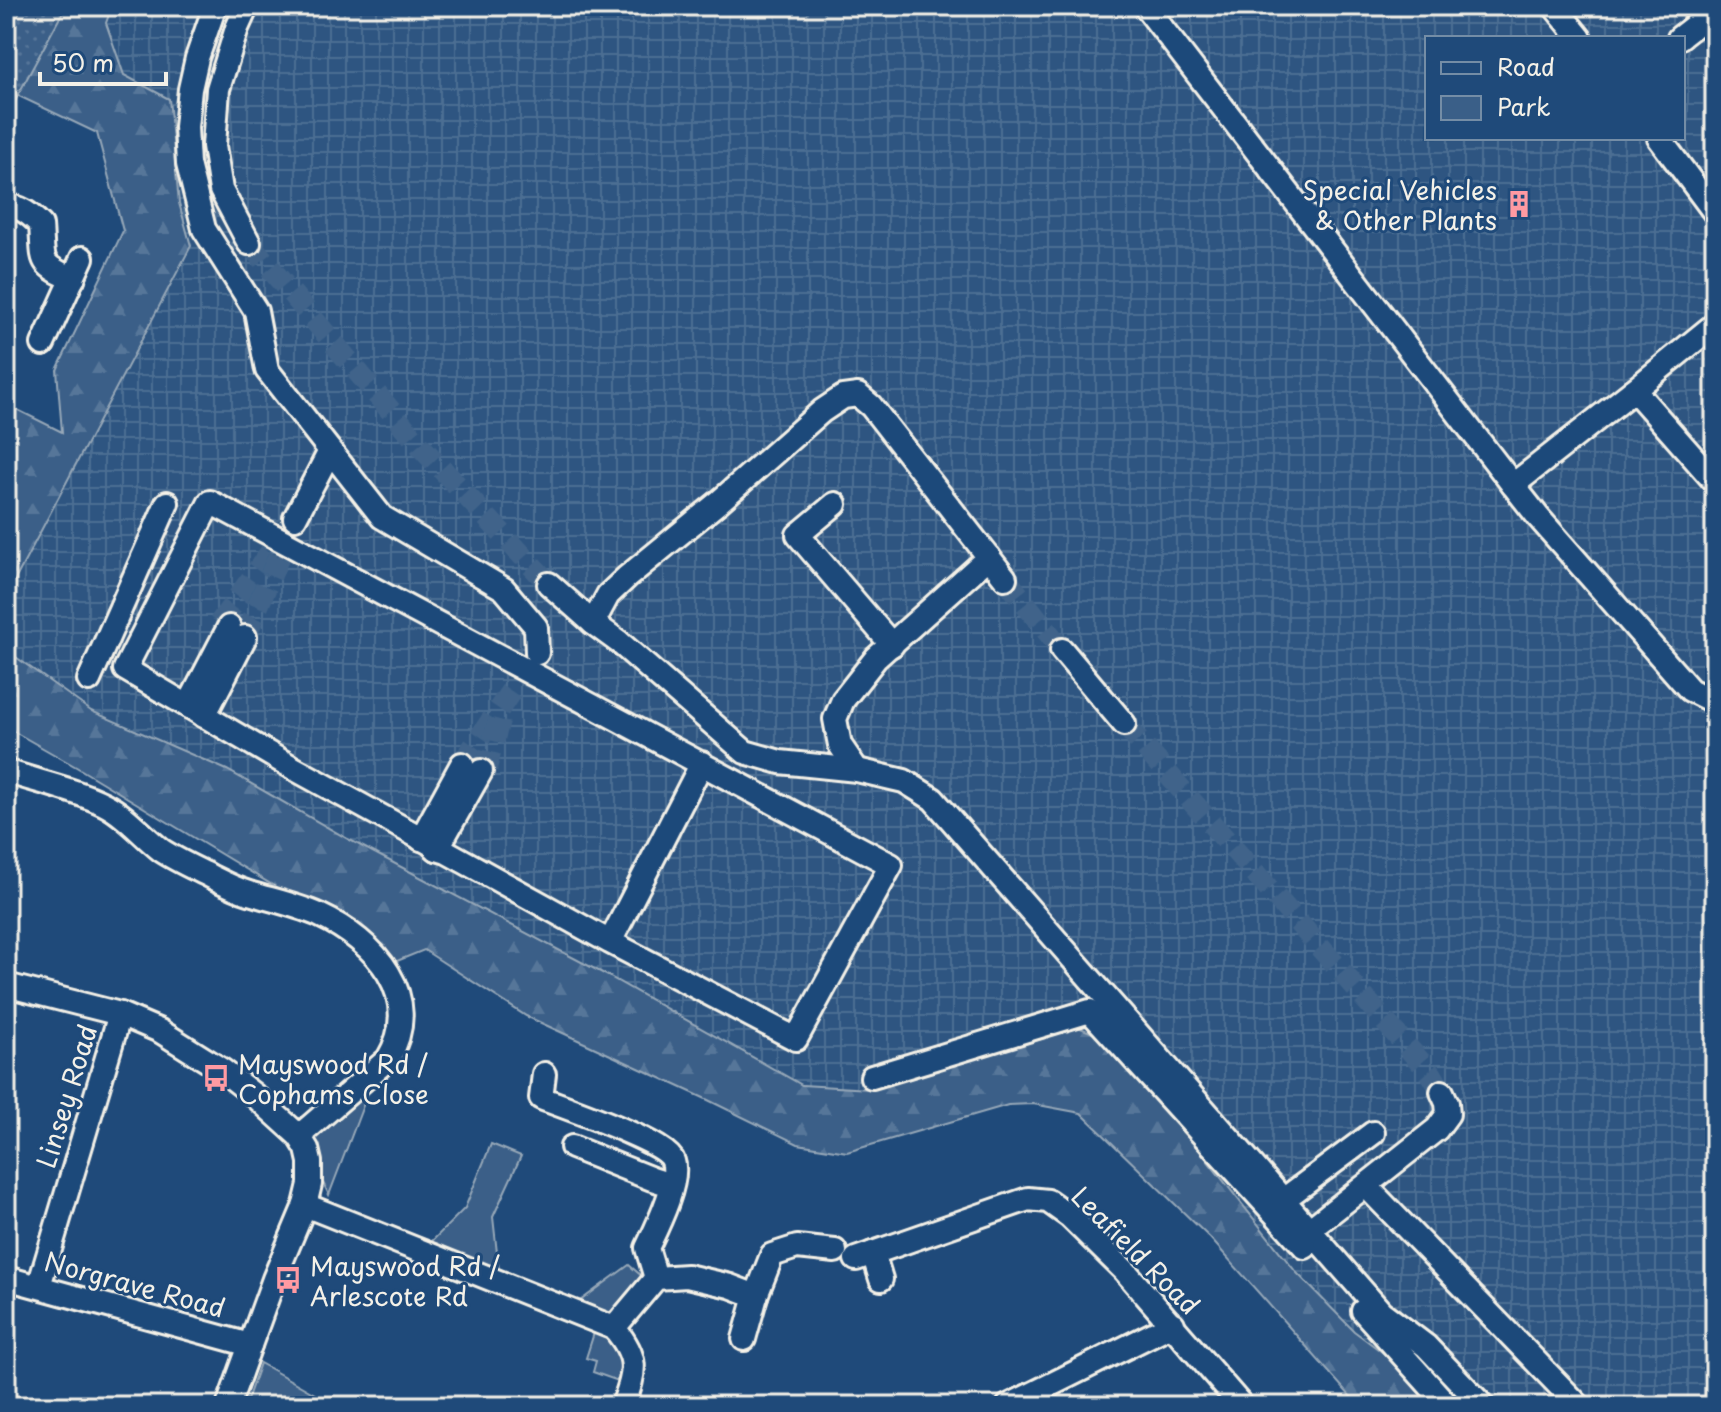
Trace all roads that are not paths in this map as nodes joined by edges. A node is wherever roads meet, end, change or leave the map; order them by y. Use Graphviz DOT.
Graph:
graph roads {
  1 [pos="215,6"];
  2 [pos="247,6"];
  3 [pos="1145,6"];
  4 [pos="1554,6"];
  5 [pos="1715,10"];
  6 [pos="1578,36"];
  7 [pos="1682,36"];
  8 [pos="1660,140"];
  9 [pos="6,206"];
  10 [pos="1715,213"];
  11 [pos="249,243"];
  12 [pos="82,258"];
  13 [pos="73,279"];
  14 [pos="1715,324"];
  15 [pos="43,344"];
  16 [pos="1634,390"];
  17 [pos="330,451"];
  18 [pos="1715,482"];
  19 [pos="1513,485"];
  20 [pos="167,503"];
  21 [pos="835,504"];
  22 [pos="295,518"];
  23 [pos="989,557"];
  24 [pos="1005,578"];
  25 [pos="549,584"];
  26 [pos="593,623"];
  27 [pos="232,630"];
  28 [pos="892,645"];
  29 [pos="1062,650"];
  30 [pos="537,653"];
  31 [pos="89,680"];
  32 [pos="1715,699"];
  33 [pos="192,708"];
  34 [pos="1124,724"];
  35 [pos="702,763"];
  36 [pos="475,768"];
  37 [pos="857,770"];
  38 [pos="6,771"];
  39 [pos="434,846"];
  40 [pos="610,942"];
  41 [pos="6,985"];
  42 [pos="120,1014"];
  43 [pos="544,1074"];
  44 [pos="872,1077"];
  45 [pos="1442,1092"];
  46 [pos="1373,1133"];
  47 [pos="299,1136"];
  48 [pos="572,1147"];
  49 [pos="671,1185"];
  50 [pos="1366,1186"];
  51 [pos="1283,1200"];
  52 [pos="305,1205"];
  53 [pos="1309,1230"];
  54 [pos="855,1255"];
  55 [pos="6,1278"];
  56 [pos="656,1278"];
  57 [pos="881,1279"];
  58 [pos="39,1286"];
  59 [pos="756,1296"];
  60 [pos="1173,1324"];
  61 [pos="614,1328"];
  62 [pos="744,1339"];
  63 [pos="250,1345"];
  64 [pos="228,1406"];
  65 [pos="623,1406"];
  66 [pos="1008,1406"];
  67 [pos="1242,1406"];
  68 [pos="1448,1406"];
  69 [pos="1483,1406"];
  70 [pos="1579,1406"];
  1 -- 17 [label="street"];
  2 -- 11 [label="street"];
  3 -- 19 [label="street"];
  4 -- 6 [label="street"];
  5 -- 7 [label="street"];
  8 -- 10 [label="street"];
  9 -- 13 [label="street"];
  12 -- 13 [label="street"];
  13 -- 15 [label="street"];
  14 -- 16 [label="street"];
  16 -- 18 [label="street"];
  16 -- 19 [label="street"];
  17 -- 22 [label="street"];
  17 -- 30 [label="street"];
  19 -- 32 [label="street"];
  20 -- 31 [label="street"];
  21 -- 28 [label="street"];
  23 -- 24 [label="street"];
  23 -- 26 [label="street"];
  23 -- 28 [label="street"];
  25 -- 26 [label="street"];
  26 -- 37 [label="street"];
  27 -- 33 [label="street"];
  28 -- 37 [label="street"];
  29 -- 34 [label="street"];
  33 -- 35 [label="street"];
  33 -- 39 [label="street"];
  35 -- 40 [label="street"];
  35 -- 40 [label="street"];
  36 -- 39 [label="street"];
  37 -- 51 [label="street"];
  38 -- 47 [label="street"];
  39 -- 40 [label="street"];
  41 -- 42 [label="street"];
  42 -- 47 [label="street"];
  42 -- 58 [label="street, Linsey Road"];
  43 -- 49 [label="street"];
  44 -- 68 [label="street"];
  45 -- 50 [label="street"];
  46 -- 51 [label="street"];
  47 -- 52 [label="street"];
  48 -- 49 [label="street"];
  49 -- 56 [label="street"];
  50 -- 53 [label="street"];
  50 -- 70 [label="street"];
  51 -- 53 [label="street"];
  52 -- 61 [label="street"];
  52 -- 63 [label="street"];
  53 -- 69 [label="street"];
  54 -- 57 [label="street"];
  54 -- 59 [label="street"];
  54 -- 60 [label="street, Leafield Road"];
  55 -- 58 [label="street, Norgrave Road"];
  56 -- 59 [label="street"];
  56 -- 61 [label="street"];
  58 -- 63 [label="street, Norgrave Road"];
  59 -- 62 [label="street"];
  60 -- 66 [label="street"];
  60 -- 67 [label="street, Leafield Road"];
  61 -- 65 [label="street"];
  63 -- 64 [label="street"];
}
